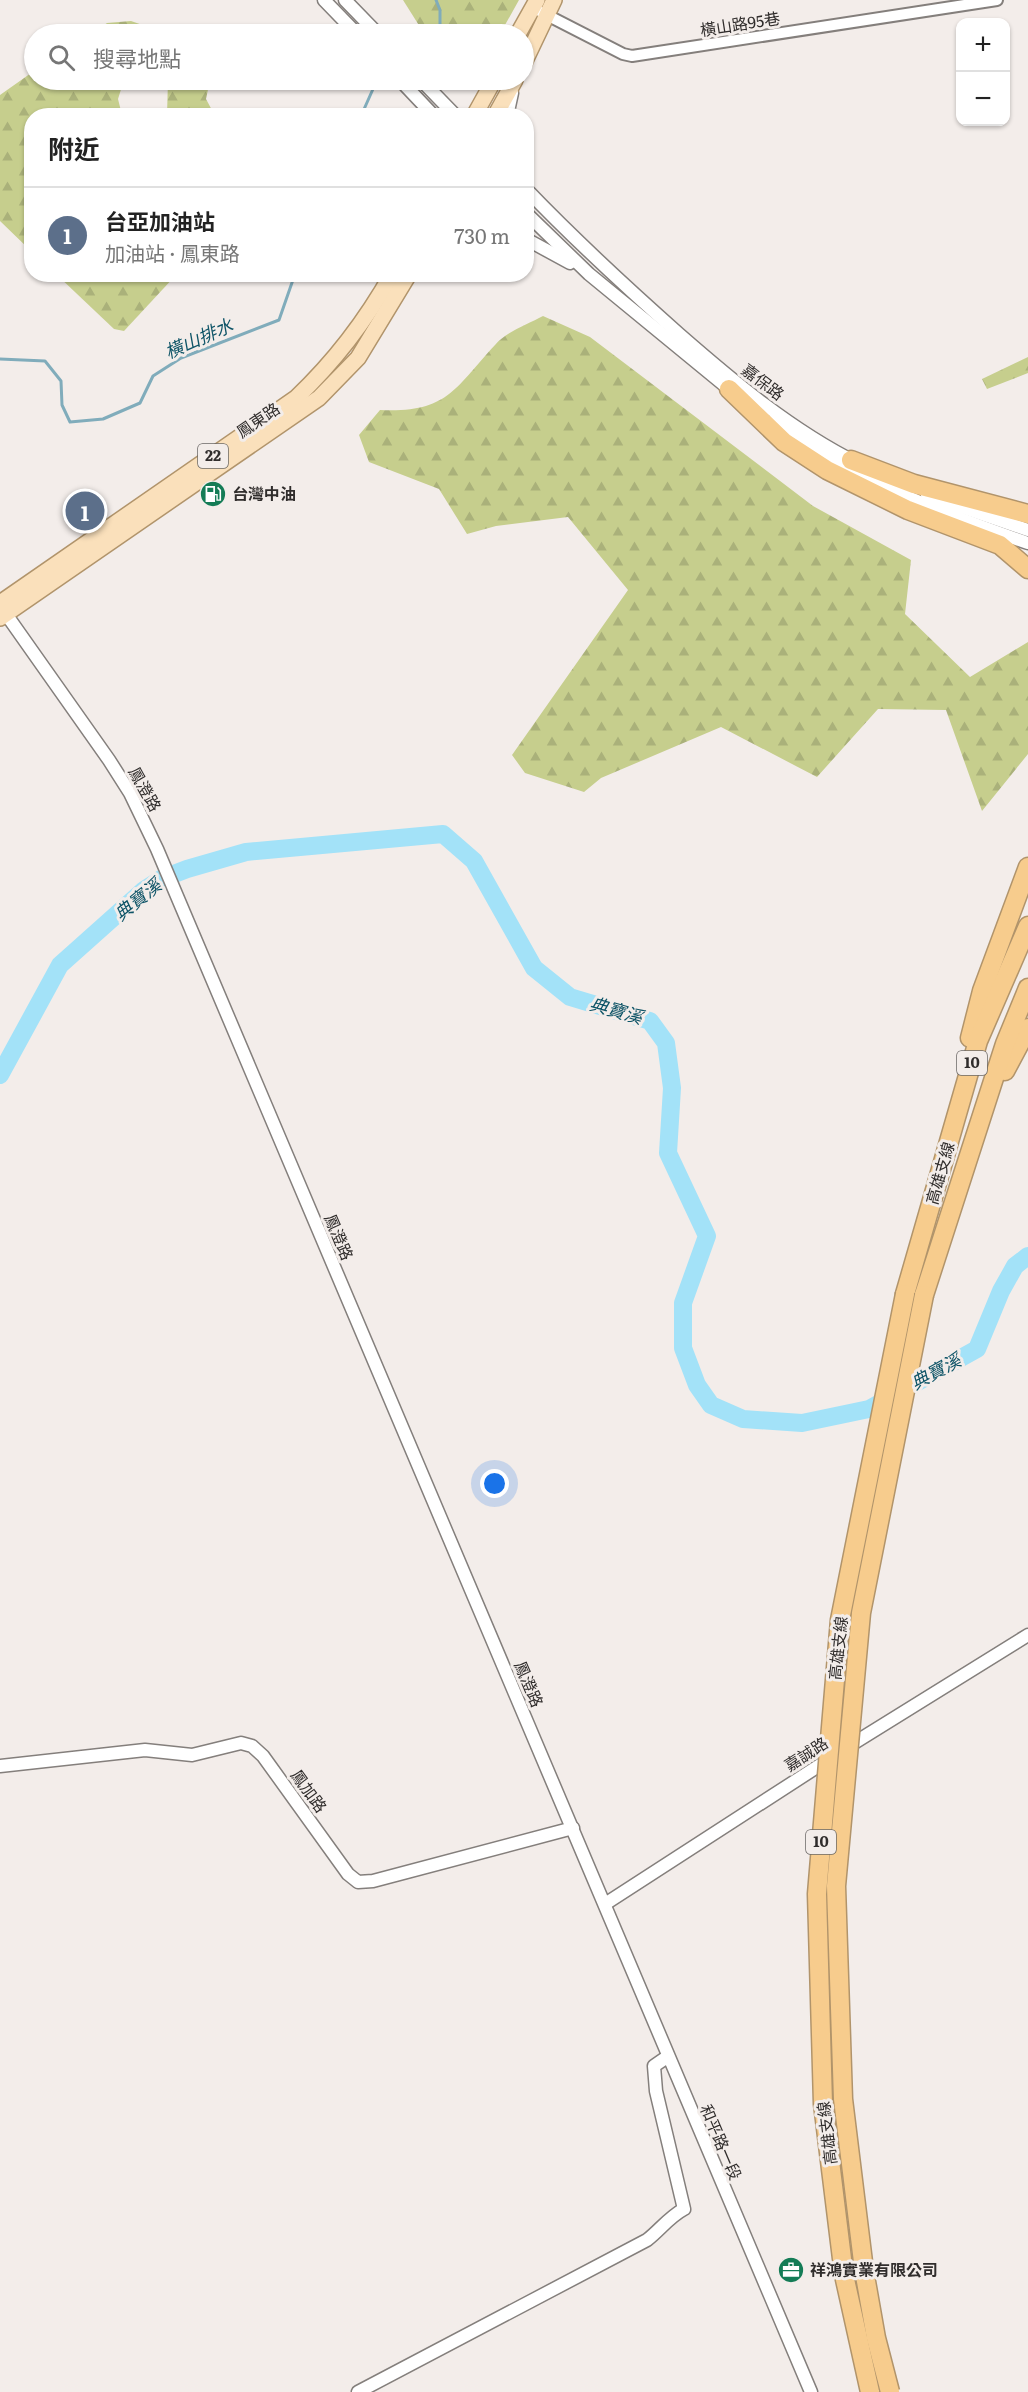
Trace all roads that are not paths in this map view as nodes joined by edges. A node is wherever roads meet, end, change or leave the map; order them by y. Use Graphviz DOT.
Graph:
graph roads {
  1 [pos="324,0"];
  2 [pos="345,0"];
  3 [pos="554,0"];
  4 [pos="998,0"];
  5 [pos="539,8"];
  6 [pos="335,12"];
  7 [pos="347,24"];
  8 [pos="368,24"];
  9 [pos="526,24"];
  10 [pos="534,26"];
  11 [pos="409,90"];
  12 [pos="431,90"];
  13 [pos="488,90"];
  14 [pos="510,90"];
  15 [pos="514,90"];
  16 [pos="426,108"];
  17 [pos="448,108"];
  18 [pos="478,108"];
  19 [pos="500,108"];
  20 [pos="509,108"];
  21 [pos="534,194"];
  22 [pos="534,197"];
  23 [pos="543,206"];
  24 [pos="534,221"];
  25 [pos="534,243"];
  26 [pos="590,274"];
  27 [pos="399,282"];
  28 [pos="729,390"];
  29 [pos="851,460"];
  30 [pos="1028,514"];
  31 [pos="1028,530"];
  32 [pos="1028,543"];
  33 [pos="1028,569"];
  34 [pos="1,610"];
  35 [pos="1028,867"];
  36 [pos="1028,926"];
  37 [pos="1028,988"];
  38 [pos="1028,1028"];
  39 [pos="982,1112"];
  40 [pos="930,1206"];
  41 [pos="1028,1635"];
  42 [pos="0,1766"];
  43 [pos="573,1828"];
  44 [pos="605,1904"];
  45 [pos="667,2057"];
  46 [pos="358,2392"];
  47 [pos="811,2392"];
  48 [pos="870,2392"];
  49 [pos="890,2392"];
  1 -- 6 [label="street"];
  2 -- 6 [label="street"];
  2 -- 8 [label="street"];
  3 -- 5 [label="main road"];
  4 -- 5 [label="street, 橫山路95巷"];
  5 -- 9 [label="main road"];
  5 -- 10 [label="main road"];
  6 -- 7 [label="street"];
  11 -- 16 [label="street"];
  12 -- 17 [label="street"];
  13 -- 18 [label="main road"];
  14 -- 19 [label="main road"];
  15 -- 20 [label="street"];
  21 -- 23 [label="street"];
  22 -- 23 [label="street, 嘉保路"];
  23 -- 29 [label="street, 嘉保路"];
  24 -- 26 [label="street, 嘉保路"];
  25 -- 26 [label="street"];
  26 -- 28 [label="street, 嘉保路"];
  27 -- 34 [label="main road, 鳳東路 / 22"];
  28 -- 32 [label="street, 嘉保路"];
  28 -- 33 [label="highway"];
  29 -- 30 [label="highway"];
  29 -- 31 [label="street, 嘉保路"];
  34 -- 43 [label="street, 鳳澄路"];
  35 -- 40 [label="highway"];
  36 -- 40 [label="highway, 高雄支線 / 10"];
  37 -- 39 [label="highway, 高雄支線 / 10"];
  38 -- 39 [label="highway"];
  39 -- 49 [label="highway, 高雄支線 / 10, bridge"];
  40 -- 48 [label="highway, 高雄支線 / 10, bridge"];
  41 -- 44 [label="street, 嘉誠路"];
  42 -- 43 [label="street, 鳳加路"];
  43 -- 44 [label="street, 鳳澄路"];
  44 -- 45 [label="street, 和平路一段"];
  45 -- 46 [label="street"];
  45 -- 47 [label="street, 和平路一段"];
}
